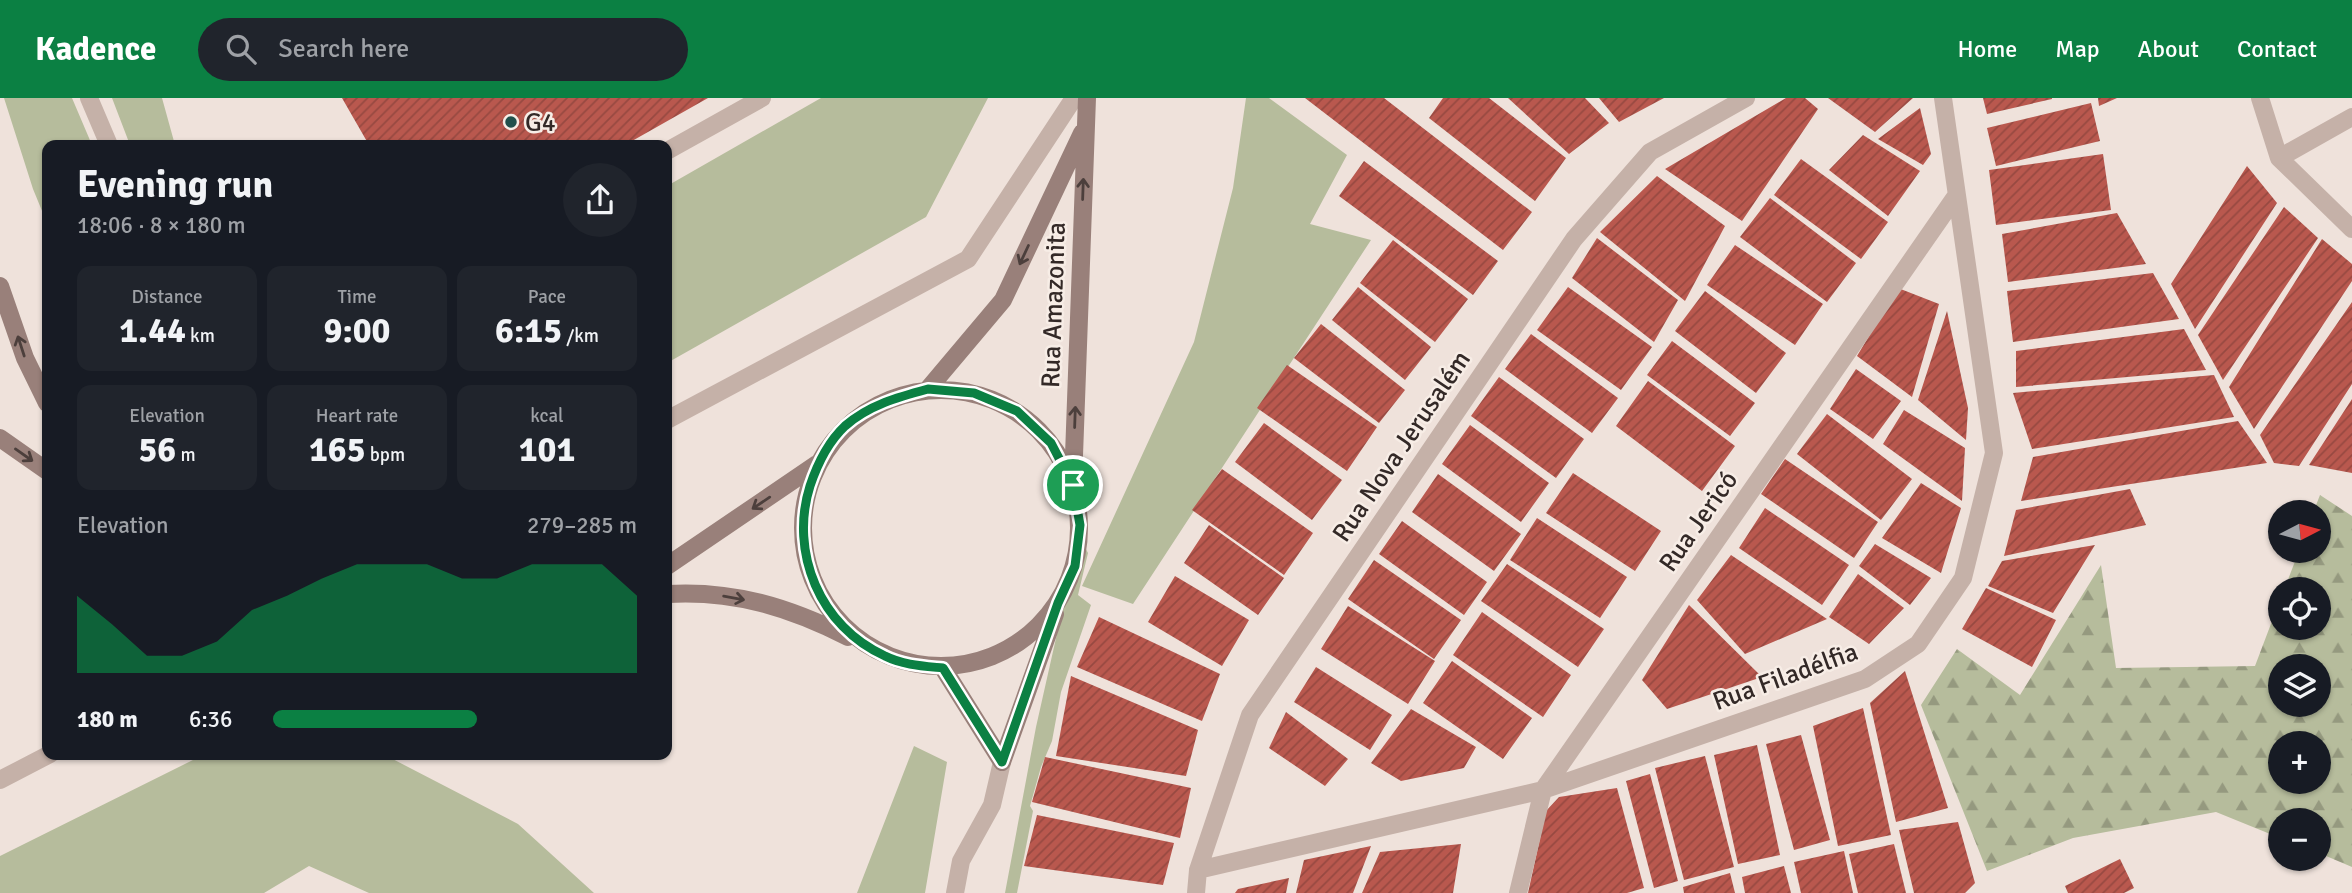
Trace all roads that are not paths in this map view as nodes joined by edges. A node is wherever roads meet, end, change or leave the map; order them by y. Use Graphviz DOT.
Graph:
graph roads {
  1 [pos="89,98"];
  2 [pos="762,98"];
  3 [pos="1073,98"];
  4 [pos="1087,98"];
  5 [pos="1746,98"];
  6 [pos="1942,98"];
  7 [pos="2260,98"];
  8 [pos="2352,117"];
  9 [pos="1085,127"];
  10 [pos="107,140"];
  11 [pos="672,148"];
  12 [pos="2279,158"];
  13 [pos="1956,196"];
  14 [pos="2352,229"];
  15 [pos="0,286"];
  16 [pos="928,389"];
  17 [pos="42,392"];
  18 [pos="672,417"];
  19 [pos="0,438"];
  20 [pos="817,464"];
  21 [pos="42,467"];
  22 [pos="1073,485"];
  23 [pos="672,563"];
  24 [pos="672,594"];
  25 [pos="1058,603"];
  26 [pos="884,656"];
  27 [pos="943,668"];
  28 [pos="42,758"];
  29 [pos="1002,762"];
  30 [pos="0,780"];
  31 [pos="1543,790"];
  32 [pos="1198,870"];
  33 [pos="955,893"];
  34 [pos="1196,893"];
  35 [pos="1518,893"];
  1 -- 10 [label="street"];
  2 -- 11 [label="street"];
  3 -- 18 [label="street"];
  4 -- 9 [label="main road, Rua Amazonita"];
  5 -- 32 [label="street, Rua Nova Jerusalém"];
  6 -- 13 [label="street, Rua Filadélfia"];
  7 -- 12 [label="street"];
  8 -- 12 [label="street"];
  9 -- 16 [label="main road, Rua Amazonita, one-way"];
  22 -- 9 [label="main road, Rua Amazonita, one-way"];
  12 -- 14 [label="street"];
  13 -- 31 [label="street, Rua Jericó"];
  13 -- 31 [label="street, Rua Filadélfia"];
  17 -- 15 [label="main road, one-way"];
  16 -- 20 [label="main road, Rua Amazonita"];
  16 -- 22 [label="main road, Rua Amazonita"];
  19 -- 21 [label="main road, one-way"];
  20 -- 23 [label="main road, Rua Amazonita, one-way"];
  20 -- 26 [label="main road, Rua Amazonita"];
  22 -- 25 [label="main road, Rua Amazonita"];
  24 -- 26 [label="main road, Rua Amazonita, one-way"];
  25 -- 27 [label="main road, Rua Amazonita"];
  25 -- 29 [label="main road, Rua Amazonita"];
  26 -- 27 [label="main road, Rua Amazonita"];
  27 -- 29 [label="main road"];
  28 -- 30 [label="street"];
  29 -- 33 [label="street"];
  31 -- 32 [label="street, Rua Filadélfia"];
  31 -- 35 [label="street, Rua Jericó"];
  32 -- 34 [label="street, Rua Nova Jerusalém"];
}
